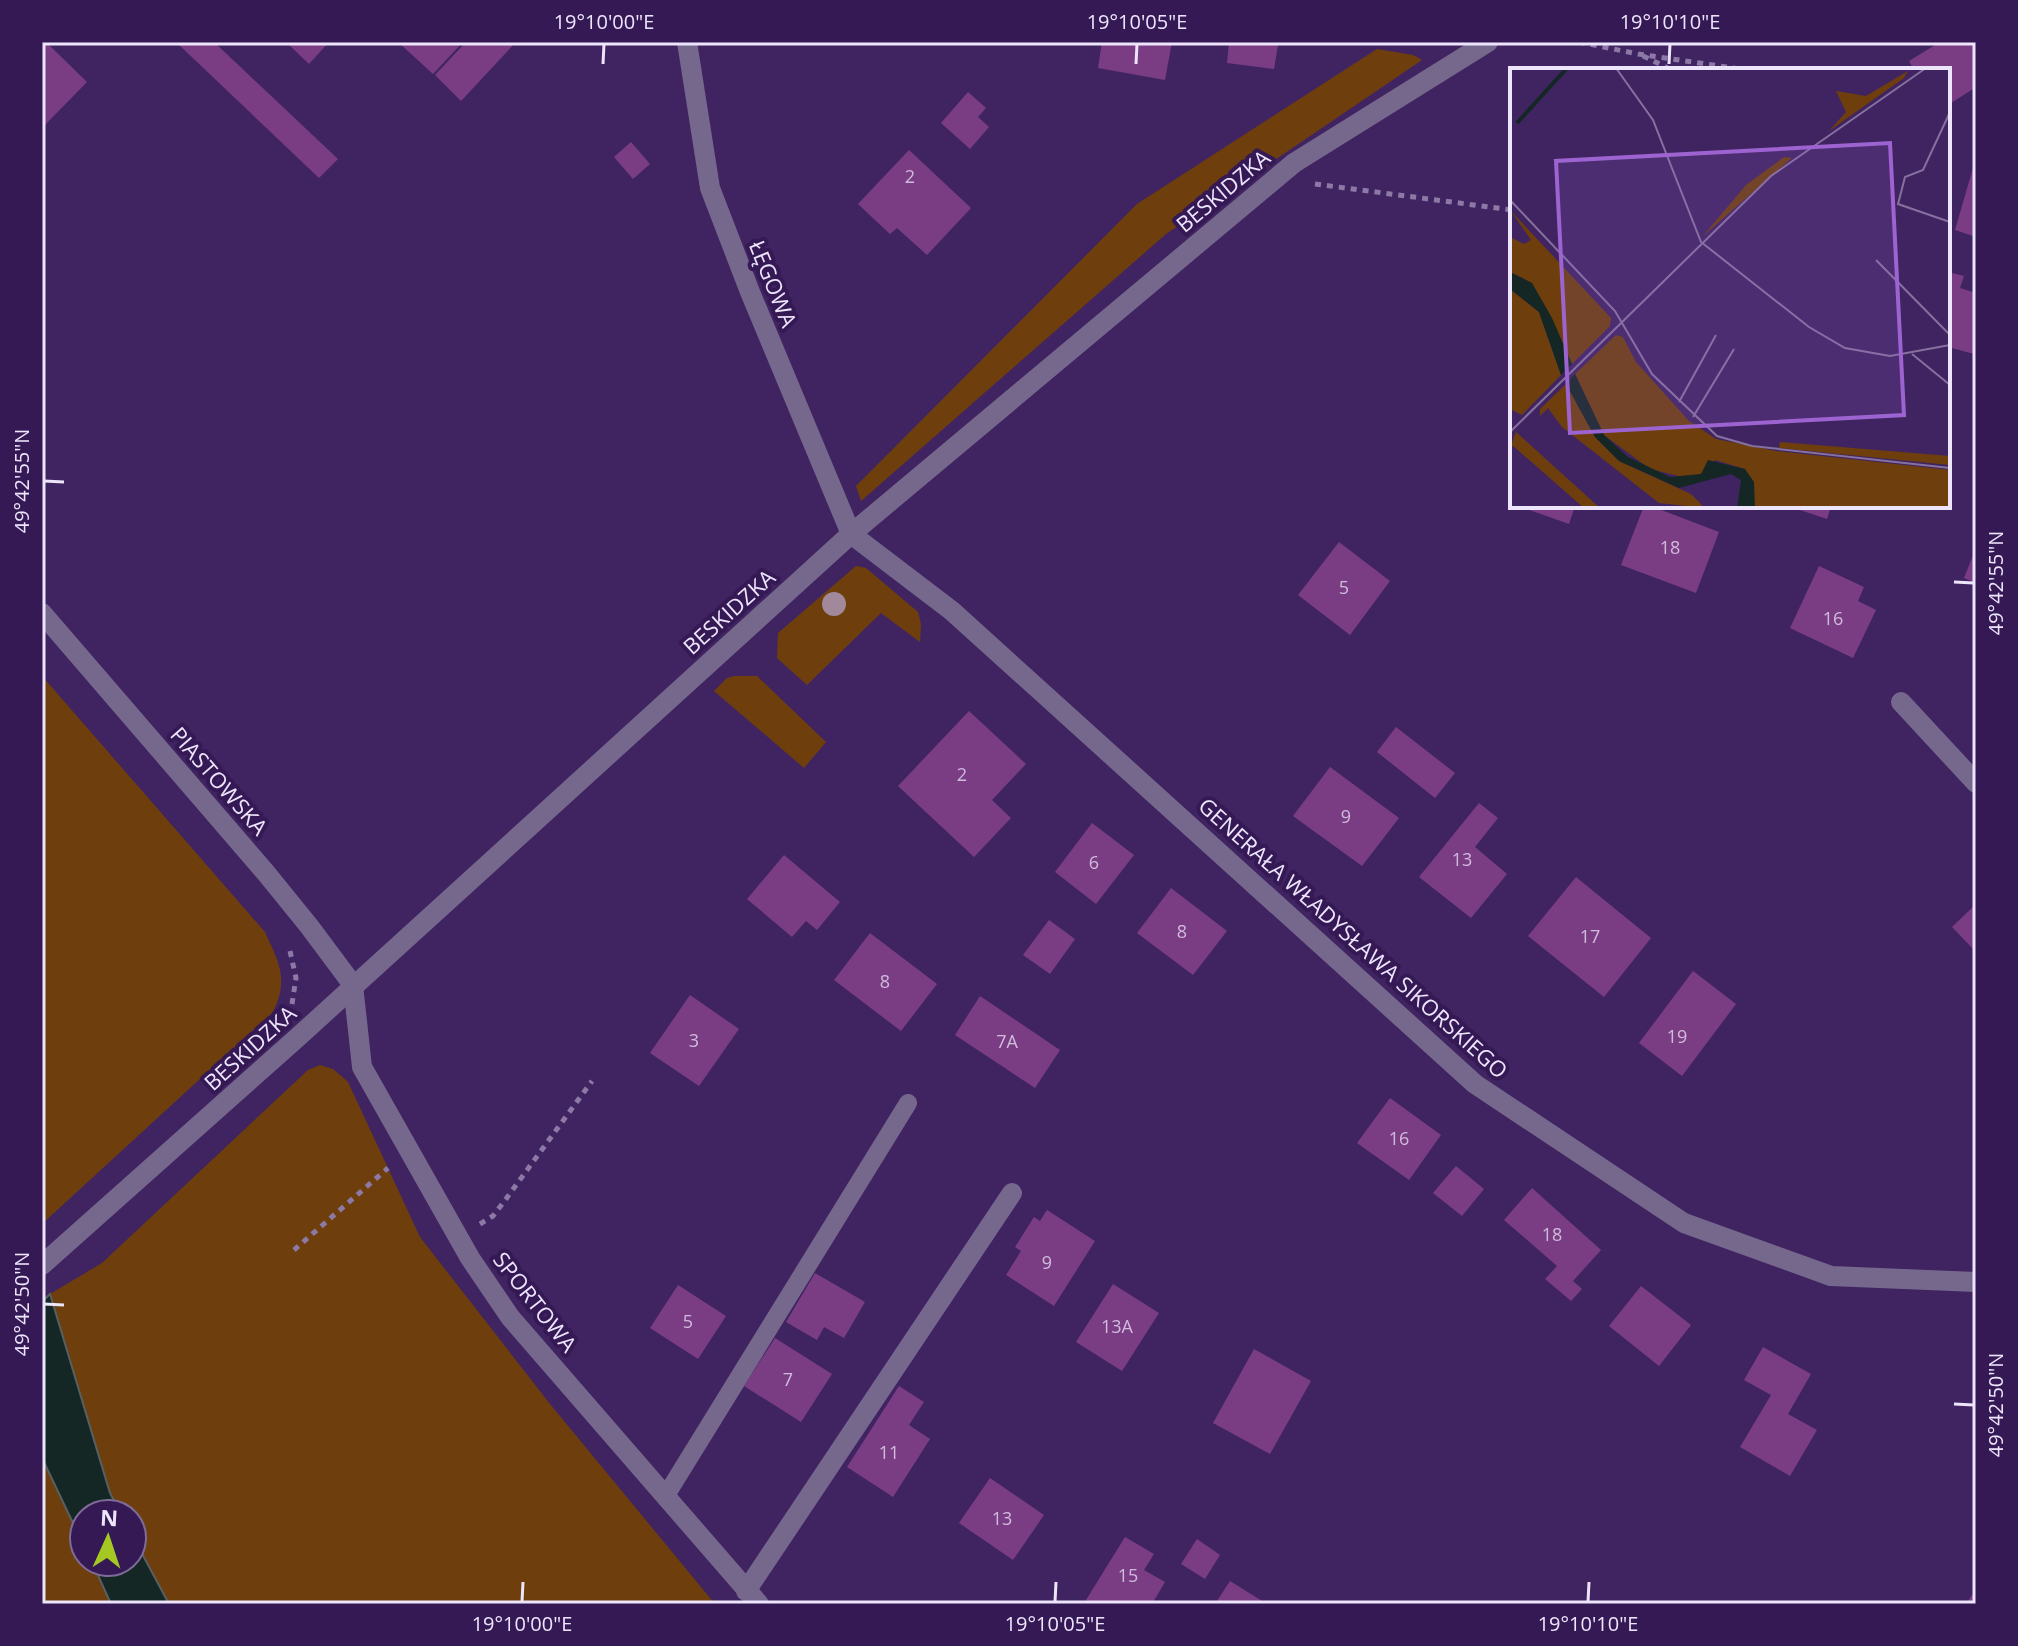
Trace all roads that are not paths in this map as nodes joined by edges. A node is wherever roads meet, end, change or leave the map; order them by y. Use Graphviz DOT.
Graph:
graph roads {
  1 [pos="687,42"];
  2 [pos="1488,42"];
  3 [pos="851,534"];
  4 [pos="42,613"];
  5 [pos="1901,702"];
  6 [pos="1976,783"];
  7 [pos="353,985"];
  8 [pos="908,1103"];
  9 [pos="1012,1193"];
  10 [pos="42,1265"];
  11 [pos="1976,1282"];
  12 [pos="665,1497"];
  13 [pos="752,1597"];
  1 -- 3 [label="street, ŁĘGOWA"];
  2 -- 3 [label="street, BESKIDZKA"];
  3 -- 7 [label="street, BESKIDZKA"];
  3 -- 11 [label="street, GENERAŁA WŁADYSŁAWA SIKORSKIEGO"];
  4 -- 7 [label="street, PIASTOWSKA"];
  5 -- 6 [label="street"];
  7 -- 10 [label="street, BESKIDZKA"];
  7 -- 12 [label="street, SPORTOWA"];
  8 -- 12 [label="lane"];
  9 -- 13 [label="street"];
  12 -- 13 [label="street, SPORTOWA"];
}
